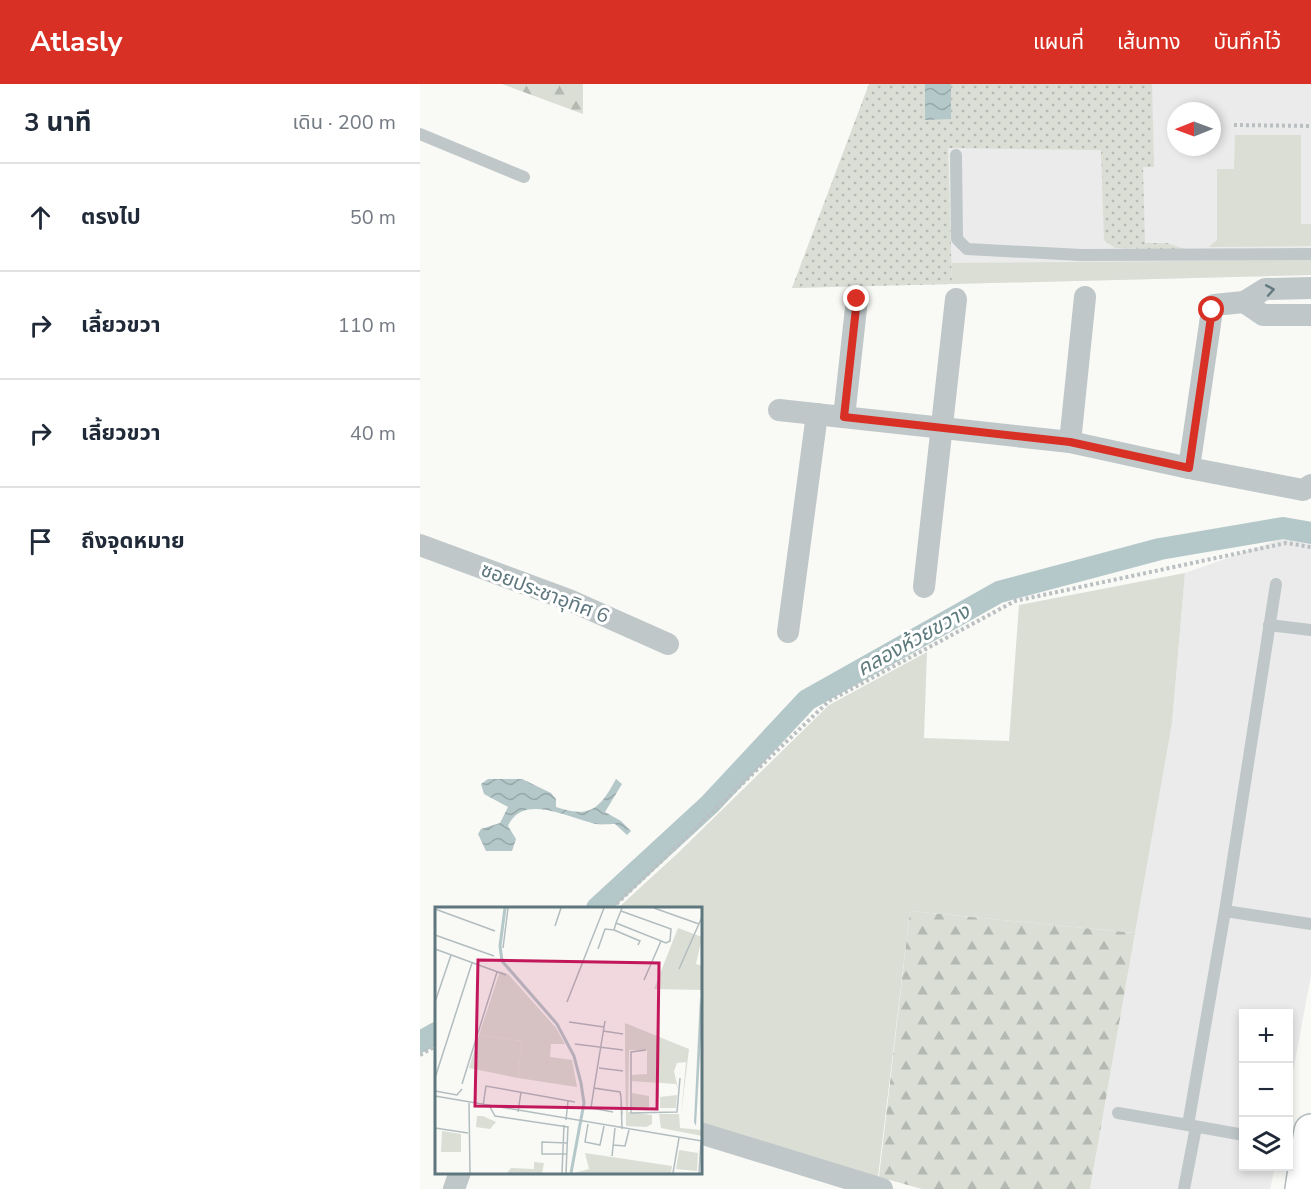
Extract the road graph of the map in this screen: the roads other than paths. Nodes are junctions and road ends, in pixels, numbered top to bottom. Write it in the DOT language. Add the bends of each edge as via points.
graph roads {
  1 [pos="420,134"];
  2 [pos="956,155"];
  3 [pos="524,177"];
  4 [pos="1311,254"];
  5 [pos="1311,288"];
  6 [pos="1086,297"];
  7 [pos="857,299"];
  8 [pos="956,299"];
  9 [pos="1244,302"];
  10 [pos="1311,315"];
  11 [pos="779,410"];
  12 [pos="817,414"];
  13 [pos="844,417"];
  14 [pos="942,428"];
  15 [pos="1070,442"];
  16 [pos="1189,468"];
  17 [pos="1311,485"];
  18 [pos="420,545"];
  19 [pos="1276,584"];
  20 [pos="924,587"];
  21 [pos="1269,625"];
  22 [pos="1311,630"];
  23 [pos="788,632"];
  24 [pos="668,644"];
  25 [pos="1225,911"];
  26 [pos="1311,924"];
  27 [pos="1118,1113"];
  28 [pos="1192,1126"];
  29 [pos="702,1134"];
  30 [pos="1239,1134"];
  31 [pos="1306,1138"];
  32 [pos="460,1174"];
  33 [pos="454,1189"];
  34 [pos="882,1189"];
  35 [pos="1184,1189"];
  36 [pos="1302,1189"];
  1 -- 3 [label="lane"];
  2 -- 4 [label="lane" via="957,239 967,249 1081,255"];
  9 -- 5 [label="street, one-way" via="1265,289"];
  6 -- 15 [label="street"];
  7 -- 13 [label="street"];
  8 -- 14 [label="street"];
  9 -- 10 [label="street" via="1263,315"];
  9 -- 16 [label="street" via="1214,305 1212,310"];
  11 -- 12 [label="street"];
  12 -- 13 [label="street"];
  12 -- 23 [label="street"];
  13 -- 14 [label="street"];
  14 -- 15 [label="street"];
  14 -- 20 [label="street"];
  15 -- 16 [label="street"];
  16 -- 17 [label="street" via="1303,490"];
  18 -- 24 [label="street, ซอยประชาอุทิศ 6" via="569,600"];
  19 -- 21 [label="lane"];
  21 -- 22 [label="lane"];
  21 -- 25 [label="lane"];
  25 -- 26 [label="lane"];
  25 -- 28 [label="lane"];
  27 -- 28 [label="lane"];
  28 -- 30 [label="lane"];
  28 -- 35 [label="lane"];
  29 -- 34 [label="street"];
  31 -- 36 [label="street"];
  32 -- 33 [label="street"];
}
